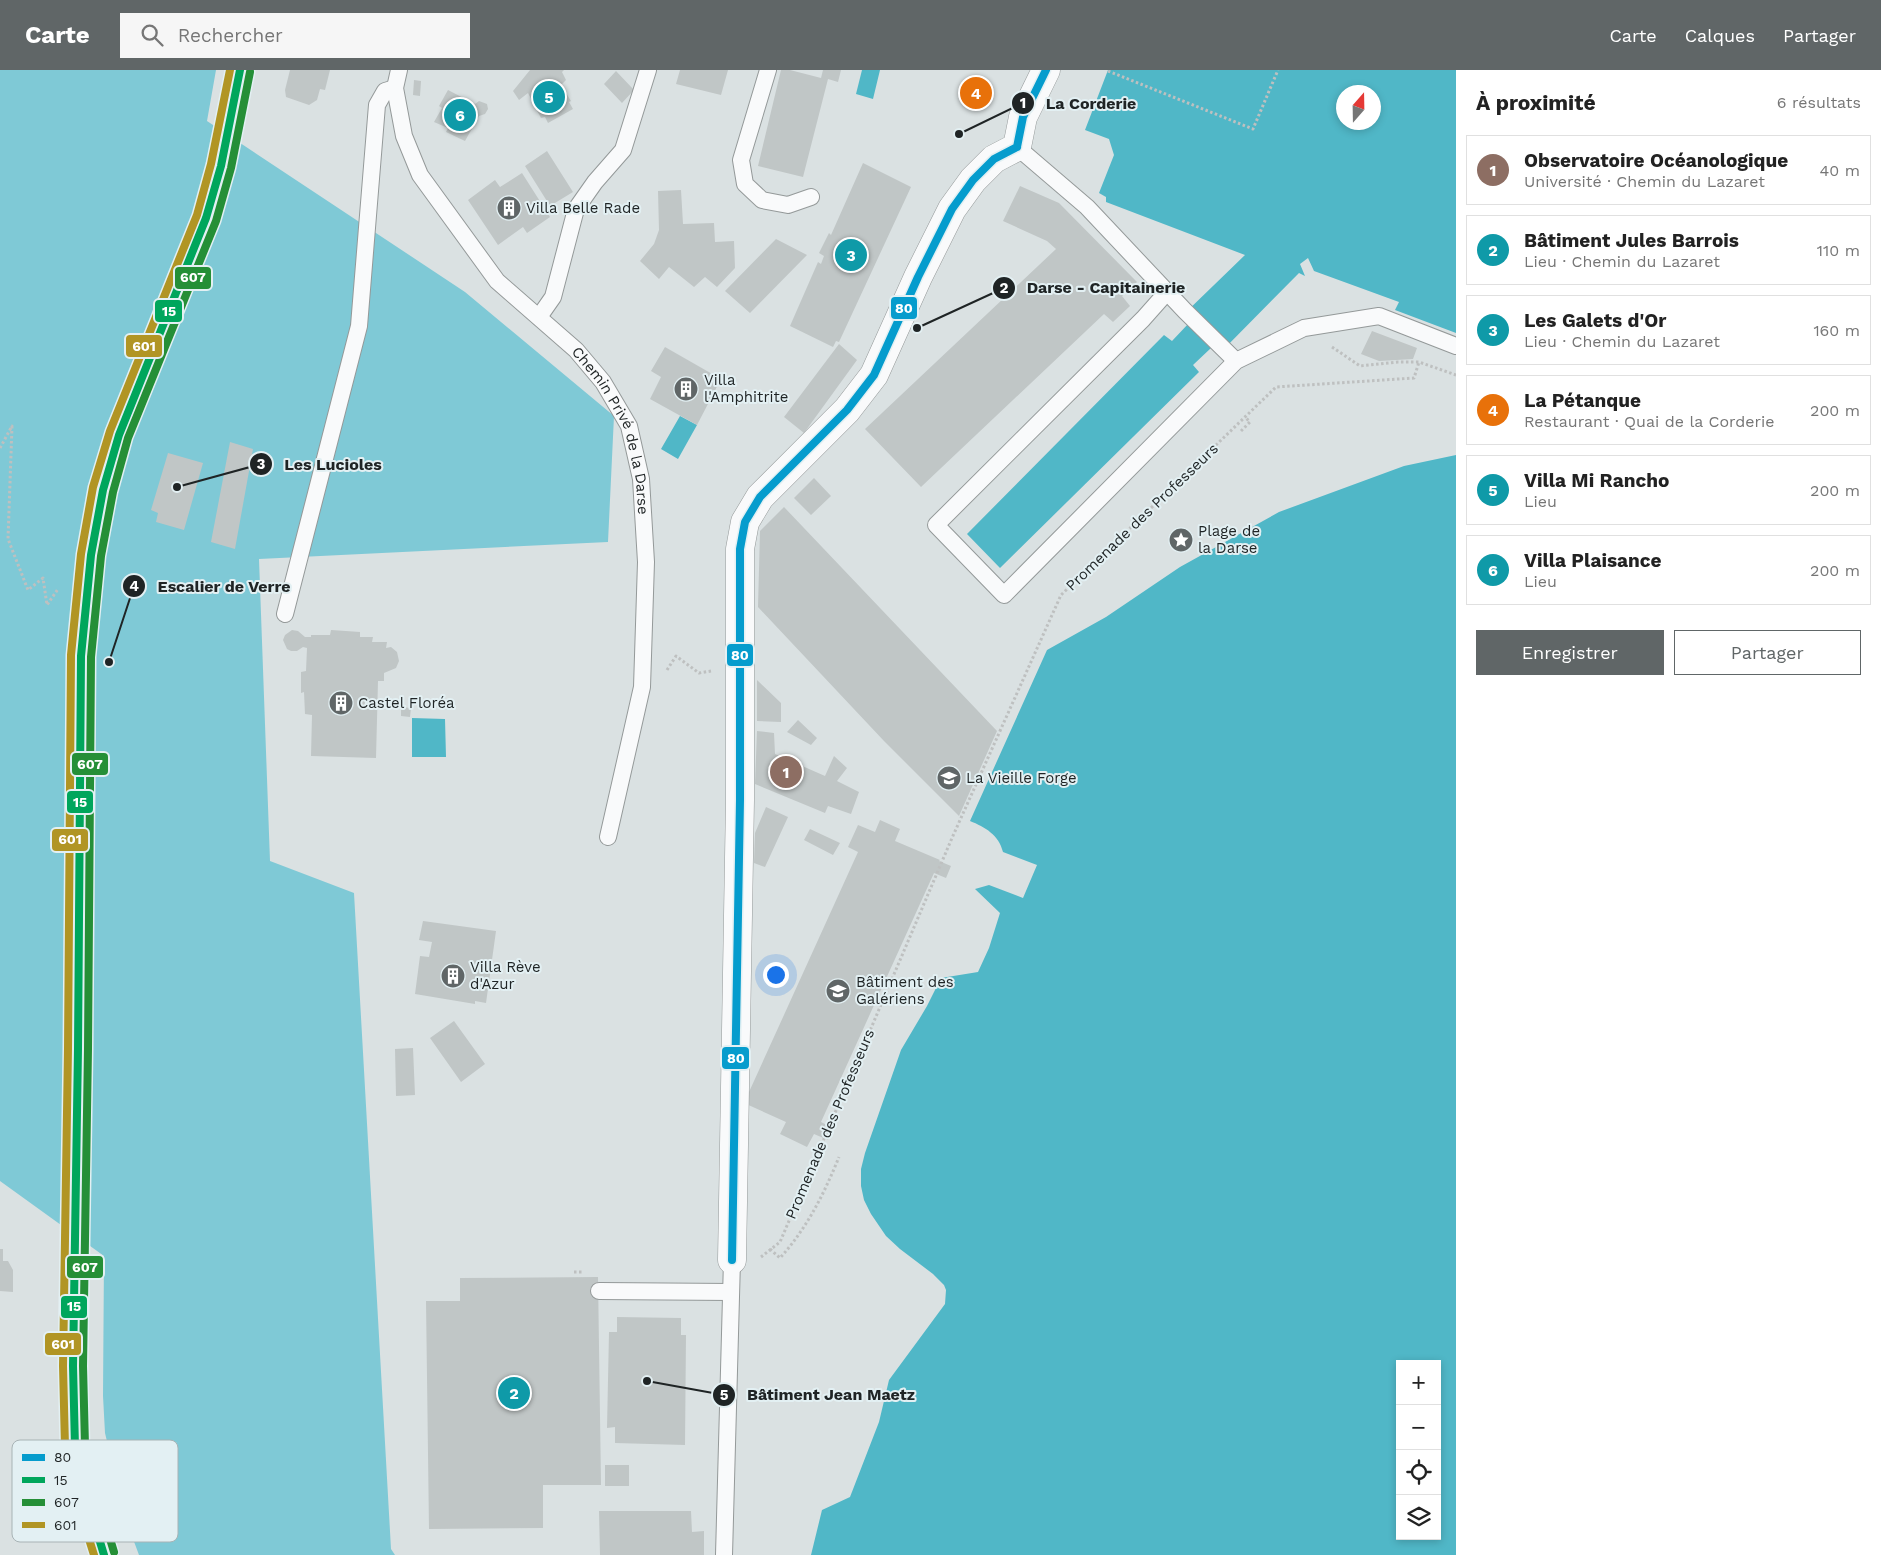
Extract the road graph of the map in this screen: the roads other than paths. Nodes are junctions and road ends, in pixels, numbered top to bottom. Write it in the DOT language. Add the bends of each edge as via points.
graph roads {
  1 [pos="240,70"];
  2 [pos="398,70"];
  3 [pos="648,70"];
  4 [pos="768,70"];
  5 [pos="1046,70"];
  6 [pos="395,88"];
  7 [pos="1017,147"];
  8 [pos="811,197"];
  9 [pos="1167,292"];
  10 [pos="539,317"];
  11 [pos="1456,346"];
  12 [pos="1231,356"];
  13 [pos="285,614"];
  14 [pos="608,837"];
  15 [pos="732,1260"];
  16 [pos="599,1291"];
  17 [pos="731,1292"];
  18 [pos="75,1440"];
  19 [pos="100,1542"];
  20 [pos="104,1555"];
  21 [pos="724,1555"];
  1 -- 18 [label="main road" via="221,166 206,218 119,435 103,490 91,554 82,656 73,1366"];
  2 -- 6 [label="lane, Chemin Privé de la Darse"];
  3 -- 10 [label="lane" via="623,150 576,209 553,297"];
  4 -- 8 [label="lane" via="741,160 745,184 762,200 788,205"];
  5 -- 7 [label="main road" via="1023,117"];
  6 -- 10 [label="lane, Chemin Privé de la Darse" via="404,136 420,175 498,281"];
  6 -- 13 [label="lane" via="385,91 377,105 359,326"];
  7 -- 9 [label="lane" via="1087,207"];
  7 -- 15 [label="main road" via="994,159 973,180 952,209 874,374 847,410 760,497 745,522 740,549 740,791"];
  9 -- 12 [label="lane"];
  9 -- 12 [label="lane" via="936,525 1004,595"];
  10 -- 14 [label="lane, Chemin Privé de la Darse" via="576,350 603,382 629,426 641,479 646,562 642,687"];
  11 -- 12 [label="lane" via="1380,316 1304,328"];
  15 -- 17 [label="lane"];
  16 -- 17 [label="lane"];
  17 -- 21 [label="lane"];
  19 -- 20 [label="main road"];
}
